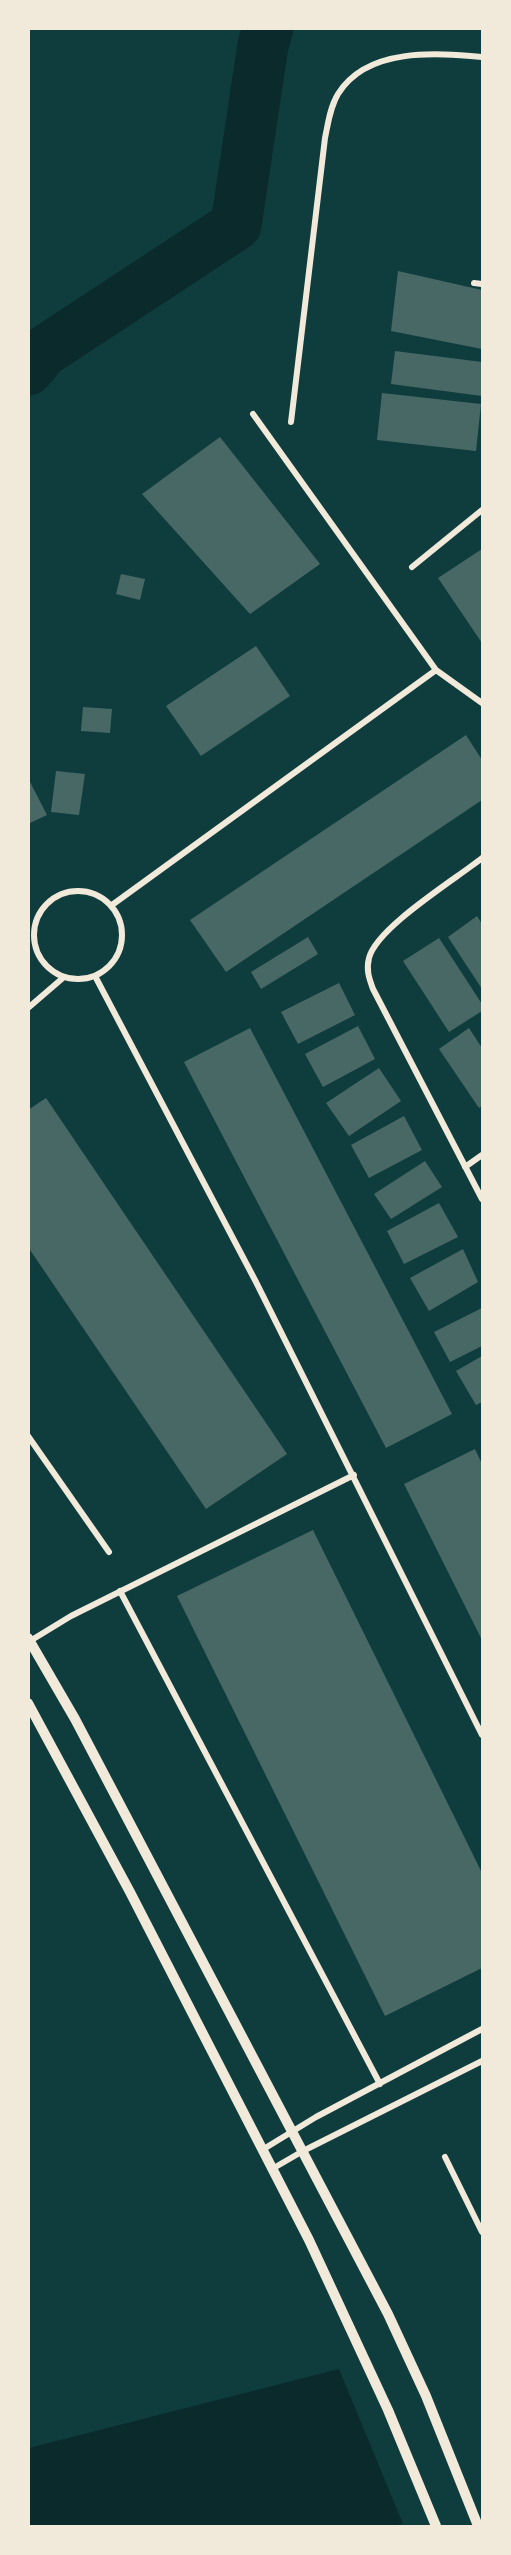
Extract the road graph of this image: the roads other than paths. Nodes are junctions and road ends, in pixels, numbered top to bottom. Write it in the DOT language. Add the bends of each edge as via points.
graph roads {
  1 [pos="483,57"];
  2 [pos="474,283"];
  3 [pos="483,284"];
  4 [pos="254,414"];
  5 [pos="291,422"];
  6 [pos="483,510"];
  7 [pos="412,567"];
  8 [pos="436,670"];
  9 [pos="483,703"];
  10 [pos="483,858"];
  11 [pos="112,905"];
  12 [pos="64,976"];
  13 [pos="95,976"];
  14 [pos="28,1008"];
  15 [pos="483,1155"];
  16 [pos="465,1167"];
  17 [pos="483,1199"];
  18 [pos="28,1436"];
  19 [pos="354,1475"];
  20 [pos="109,1552"];
  21 [pos="120,1591"];
  22 [pos="29,1639"];
  23 [pos="28,1703"];
  24 [pos="483,1735"];
  25 [pos="483,2030"];
  26 [pos="483,2061"];
  27 [pos="380,2084"];
  28 [pos="294,2132"];
  29 [pos="261,2151"];
  30 [pos="303,2151"];
  31 [pos="445,2157"];
  32 [pos="272,2169"];
  33 [pos="483,2232"];
  34 [pos="436,2526"];
  35 [pos="478,2526"];
  1 -- 5 [label="street" via="435,53 399,57 372,66 350,80 338,94 325,138"];
  2 -- 3 [label="street"];
  4 -- 8 [label="street"];
  6 -- 7 [label="street"];
  8 -- 9 [label="street"];
  8 -- 11 [label="street"];
  10 -- 16 [label="street" via="378,941 367,970 373,989"];
  11 -- 12 [label="street" via="89,892 75,891 56,897 41,910 34,936 36,949 52,970"];
  11 -- 13 [label="street" via="121,920 119,953 109,967"];
  12 -- 13 [label="street"];
  12 -- 14 [label="street"];
  13 -- 19 [label="street"];
  15 -- 16 [label="street"];
  16 -- 17 [label="street"];
  18 -- 20 [label="street"];
  19 -- 21 [label="street"];
  19 -- 24 [label="street"];
  21 -- 22 [label="street"];
  21 -- 27 [label="street"];
  22 -- 28 [label="street"];
  23 -- 29 [label="street" via="130,1892"];
  25 -- 27 [label="street"];
  26 -- 30 [label="street"];
  27 -- 28 [label="street"];
  28 -- 29 [label="street"];
  28 -- 30 [label="street"];
  29 -- 32 [label="street"];
  30 -- 32 [label="street"];
  30 -- 35 [label="street" via="388,2314"];
  31 -- 33 [label="street"];
  32 -- 34 [label="street" via="388,2410"];
}
